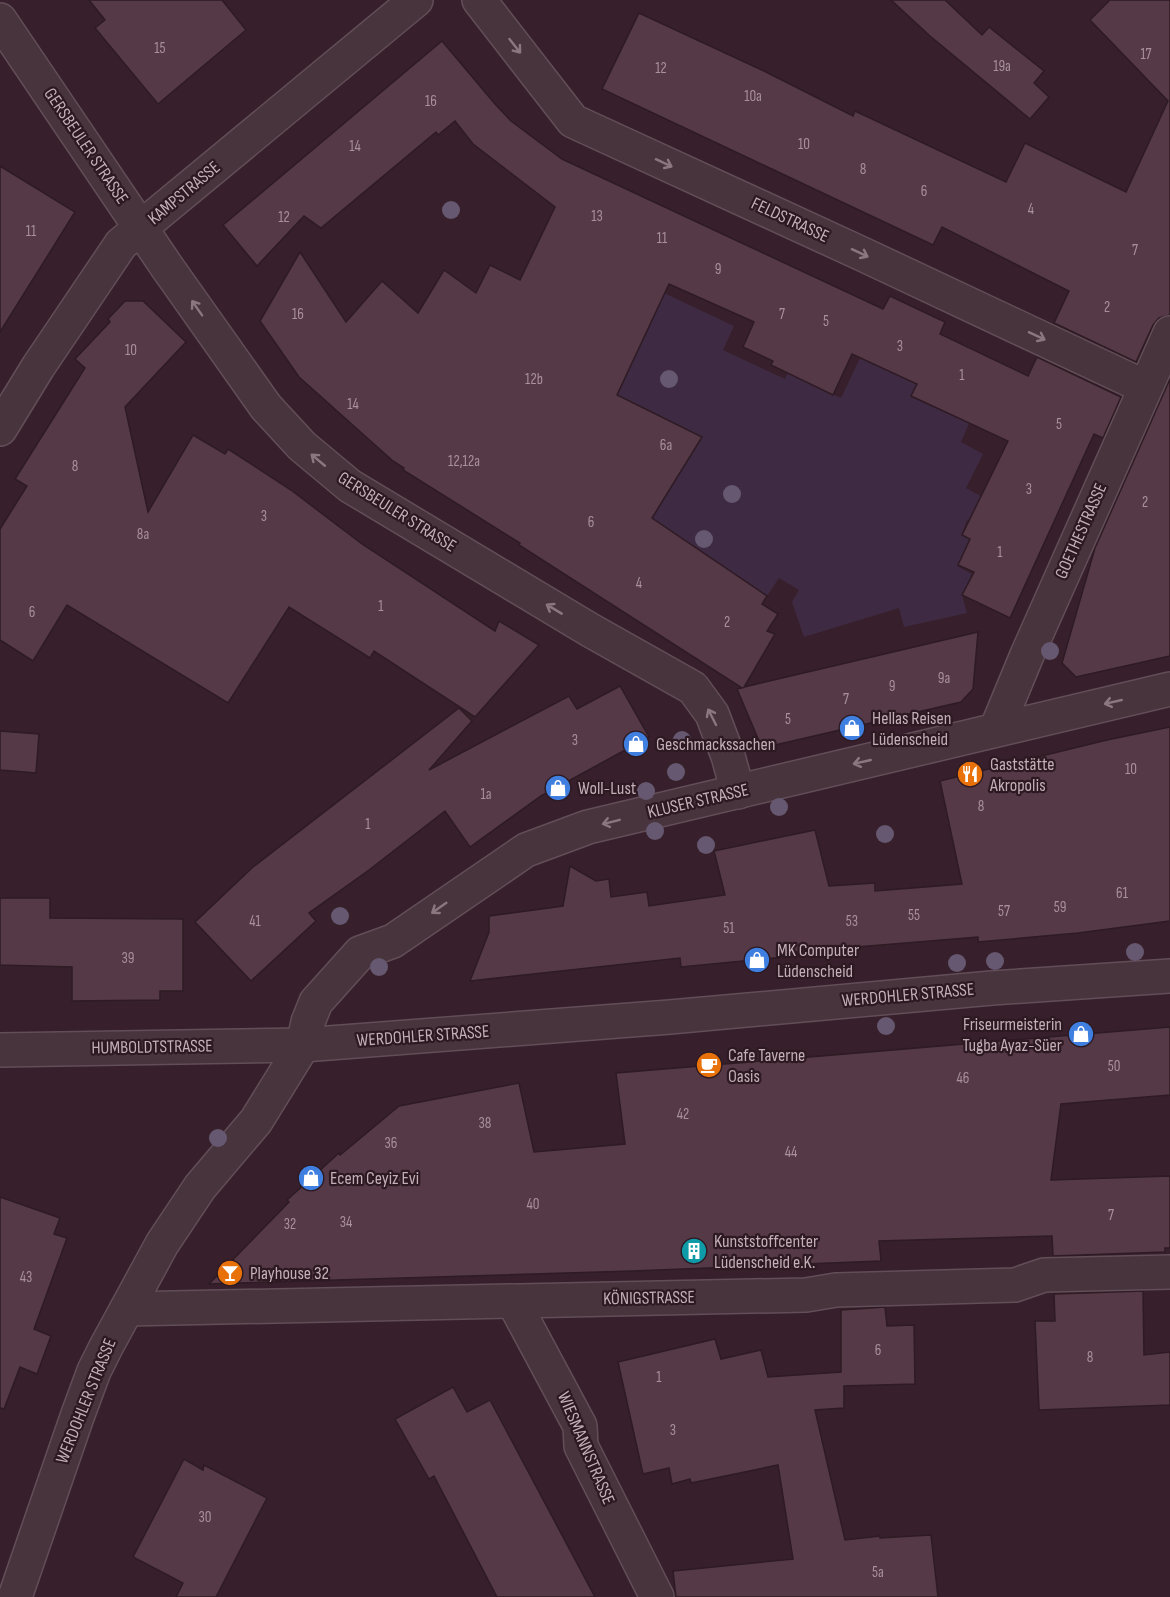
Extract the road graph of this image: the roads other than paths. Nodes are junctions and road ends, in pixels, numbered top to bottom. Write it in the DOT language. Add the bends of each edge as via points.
graph roads {
  1 [pos="416,0"];
  2 [pos="479,0"];
  3 [pos="0,20"];
  4 [pos="142,228"];
  5 [pos="1170,333"];
  6 [pos="1145,387"];
  7 [pos="0,429"];
  8 [pos="1170,689"];
  9 [pos="996,730"];
  10 [pos="738,792"];
  11 [pos="1170,976"];
  12 [pos="303,1045"];
  13 [pos="0,1050"];
  14 [pos="1170,1272"];
  15 [pos="513,1301"];
  16 [pos="127,1309"];
  17 [pos="15,1597"];
  18 [pos="657,1597"];
  1 -- 4 [label="street, KAMPSTRASSE"];
  2 -- 6 [label="street, FELDSTRASSE, one-way" via="573,121"];
  3 -- 4 [label="street, GERSBEULER STRASSE"];
  4 -- 7 [label="street, KAMPSTRASSE" via="121,244"];
  10 -- 4 [label="street, GERSBEULER STRASSE, one-way" via="712,714 693,688 350,486 302,446 266,407"];
  5 -- 6 [label="street, GOETHESTRASSE"];
  6 -- 9 [label="street, GOETHESTRASSE"];
  8 -- 9 [label="street, KLUSER STRASSE, one-way"];
  9 -- 10 [label="street, KLUSER STRASSE, one-way"];
  10 -- 12 [label="street, KLUSER STRASSE, one-way" via="588,828 526,850 393,941 360,953 316,1002"];
  11 -- 12 [label="street, WERDOHLER STRASSE"];
  12 -- 13 [label="street, HUMBOLDTSTRASSE"];
  12 -- 16 [label="street, WERDOHLER STRASSE" via="256,1121 200,1187 162,1244"];
  14 -- 15 [label="street, KÖNIGSTRASSE" via="1044,1275 1015,1284 836,1290 806,1295"];
  15 -- 16 [label="street, KÖNIGSTRASSE"];
  15 -- 18 [label="street, WIESMANNSTRASSE" via="580,1425 581,1446"];
  16 -- 17 [label="street, WERDOHLER STRASSE" via="94,1371"];
}
